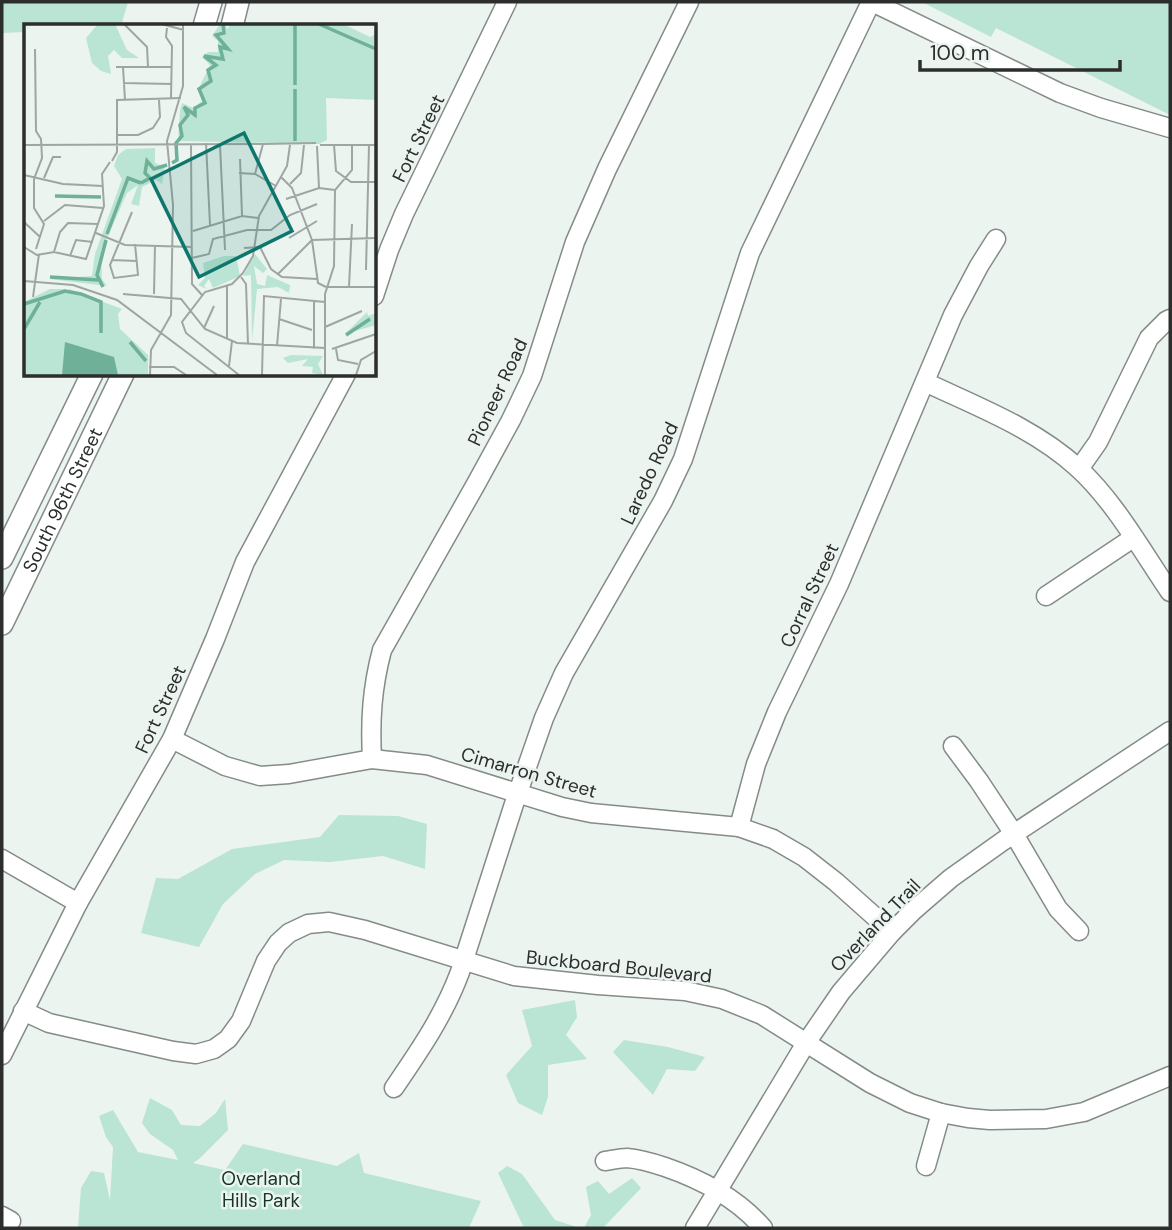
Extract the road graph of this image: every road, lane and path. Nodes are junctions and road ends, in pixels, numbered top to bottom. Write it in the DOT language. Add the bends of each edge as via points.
graph roads {
  1 [pos="211,2"];
  2 [pos="238,2"];
  3 [pos="507,2"];
  4 [pos="689,2"];
  5 [pos="871,2"];
  6 [pos="205,24"];
  7 [pos="232,24"];
  8 [pos="1170,128"];
  9 [pos="996,239"];
  10 [pos="376,290"];
  11 [pos="1170,319"];
  12 [pos="91,376"];
  13 [pos="122,376"];
  14 [pos="345,376"];
  15 [pos="925,382"];
  16 [pos="1079,469"];
  17 [pos="1133,538"];
  18 [pos="2,558"];
  19 [pos="1170,592"];
  20 [pos="1046,596"];
  21 [pos="2,624"];
  22 [pos="1170,731"];
  23 [pos="173,739"];
  24 [pos="953,746"];
  25 [pos="372,759"];
  26 [pos="517,793"];
  27 [pos="739,827"];
  28 [pos="1014,834"];
  29 [pos="2,859"];
  30 [pos="78,903"];
  31 [pos="1079,931"];
  32 [pos="892,932"];
  33 [pos="464,961"];
  34 [pos="23,1012"];
  35 [pos="806,1043"];
  36 [pos="2,1055"];
  37 [pos="1170,1076"];
  38 [pos="394,1088"];
  39 [pos="941,1113"];
  40 [pos="605,1161"];
  41 [pos="926,1166"];
  42 [pos="719,1191"];
  43 [pos="695,1228"];
  44 [pos="763,1228"];
  1 -- 6 [label="main road"];
  2 -- 7 [label="main road"];
  3 -- 10 [label="street, Fort Street" via="404,214"];
  4 -- 25 [label="street, Pioneer Road" via="575,242 532,376 383,650 371,711"];
  5 -- 8 [label="street" via="1060,93"];
  5 -- 26 [label="street, Laredo Road" via="750,253 683,458 564,673"];
  9 -- 15 [label="street, Corral Street" via="953,315"];
  11 -- 16 [label="street" via="1149,338 1098,442"];
  12 -- 18 [label="main road, South 96th Street"];
  13 -- 21 [label="main road, South 96th Street"];
  14 -- 23 [label="street, Fort Street" via="245,562"];
  15 -- 16 [label="street" via="1016,424"];
  15 -- 27 [label="street, Corral Street" via="839,584 777,712 756,764"];
  16 -- 17 [label="street" via="1110,502"];
  17 -- 19 [label="street"];
  17 -- 20 [label="street"];
  22 -- 28 [label="street, Overland Trail"];
  23 -- 25 [label="street, Cimarron Street" via="225,766 260,776"];
  23 -- 30 [label="street, Fort Street"];
  24 -- 28 [label="street"];
  25 -- 26 [label="street, Cimarron Street" via="426,765"];
  26 -- 27 [label="street, Cimarron Street" via="591,813"];
  26 -- 33 [label="street, Laredo Road"];
  27 -- 32 [label="street, Cimarron Street" via="804,857"];
  28 -- 31 [label="street" via="1058,909"];
  28 -- 32 [label="street, Overland Trail" via="951,878"];
  29 -- 30 [label="street"];
  30 -- 34 [label="street, Fort Street"];
  32 -- 35 [label="street, Overland Trail" via="841,992"];
  33 -- 34 [label="street, Buckboard Boulevard" via="365,930 328,922 308,925 278,943 228,1039 196,1054 49,1023"];
  33 -- 35 [label="street, Buckboard Boulevard" via="514,976 685,991 722,999 762,1015"];
  33 -- 38 [label="street, Laredo Road" via="450,1000"];
  34 -- 36 [label="street, Fort Street"];
  35 -- 39 [label="street, Buckboard Boulevard" via="870,1083"];
  35 -- 42 [label="street, Overland Trail"];
  37 -- 39 [label="street, Buckboard Boulevard" via="1084,1112 1046,1119 990,1120"];
  39 -- 41 [label="street"];
  40 -- 42 [label="street" via="647,1161"];
  42 -- 43 [label="street, Overland Trail"];
  42 -- 44 [label="street"];
}
